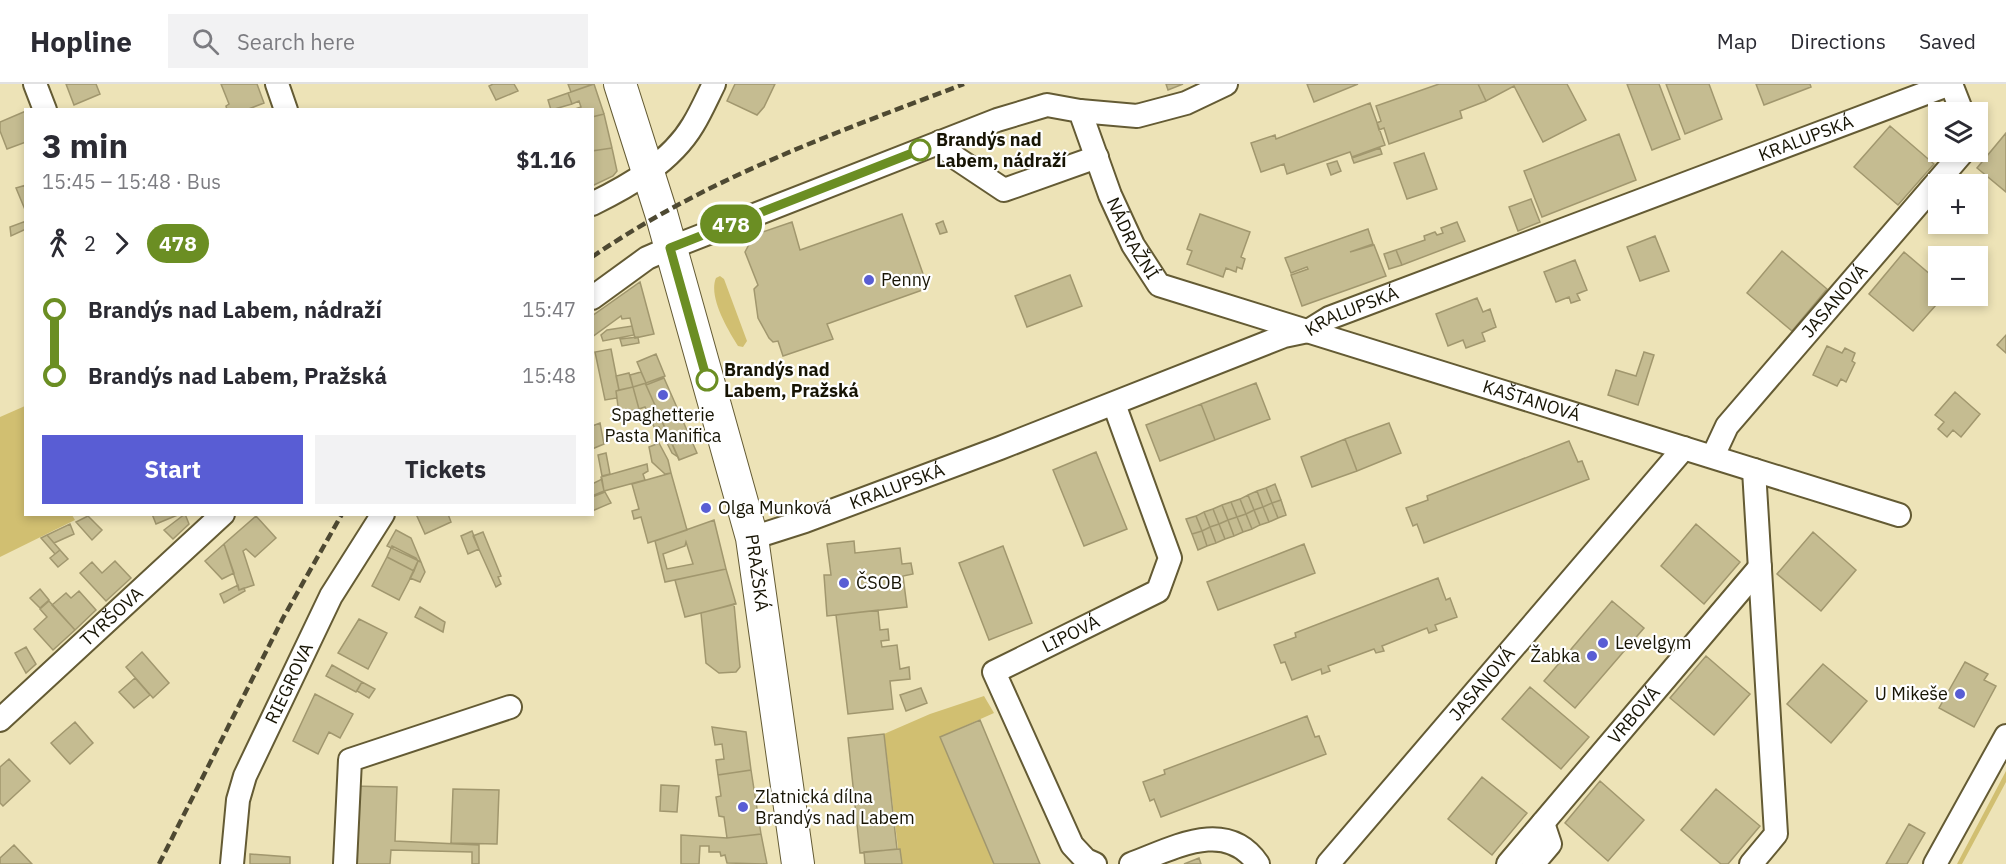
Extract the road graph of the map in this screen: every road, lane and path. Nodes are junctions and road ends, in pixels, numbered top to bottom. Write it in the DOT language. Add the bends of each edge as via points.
graph roads {
  1 [pos="35,84"];
  2 [pos="278,84"];
  3 [pos="620,84"];
  4 [pos="714,84"];
  5 [pos="1227,84"];
  6 [pos="1950,84"];
  7 [pos="1958,102"];
  8 [pos="44,108"];
  9 [pos="285,108"];
  10 [pos="1080,111"];
  11 [pos="940,142"];
  12 [pos="1097,157"];
  13 [pos="1954,162"];
  14 [pos="649,171"];
  15 [pos="594,203"];
  16 [pos="670,248"];
  17 [pos="594,297"];
  18 [pos="1308,330"];
  19 [pos="1114,404"];
  20 [pos="1684,448"];
  21 [pos="1713,456"];
  22 [pos="1754,470"];
  23 [pos="1899,515"];
  24 [pos="382,516"];
  25 [pos="214,517"];
  26 [pos="752,538"];
  27 [pos="1760,567"];
  28 [pos="510,707"];
  29 [pos="0,720"];
  30 [pos="2006,736"];
  31 [pos="1543,823"];
  32 [pos="1091,862"];
  33 [pos="232,864"];
  34 [pos="345,864"];
  35 [pos="798,864"];
  36 [pos="1131,864"];
  37 [pos="1258,864"];
  38 [pos="1328,864"];
  39 [pos="1508,864"];
  40 [pos="1533,864"];
  41 [pos="1751,864"];
  42 [pos="1935,864"];
  1 -- 8 [label="street"];
  2 -- 9 [label="street"];
  3 -- 14 [label="main road, PRAŽSKÁ"];
  4 -- 14 [label="street" via="692,127"];
  5 -- 10 [label="street" via="1186,103 1137,116"];
  6 -- 7 [label="street"];
  6 -- 18 [label="street, KRALUPSKÁ" via="1329,318"];
  10 -- 11 [label="street" via="1047,105"];
  10 -- 12 [label="street, NÁDRAŽNÍ"];
  11 -- 12 [label="street" via="956,158 1004,190"];
  11 -- 16 [label="street"];
  12 -- 18 [label="street, NÁDRAŽNÍ" via="1133,244 1159,285"];
  13 -- 21 [label="street, JASANOVÁ" via="1727,426"];
  14 -- 15 [label="street"];
  14 -- 16 [label="main road, PRAŽSKÁ"];
  16 -- 17 [label="street" via="647,258"];
  16 -- 26 [label="main road, PRAŽSKÁ"];
  18 -- 19 [label="street, KRALUPSKÁ"];
  18 -- 20 [label="street, KAŠTANOVÁ"];
  19 -- 26 [label="street, KRALUPSKÁ"];
  19 -- 32 [label="street, LIPOVÁ" via="1170,558 1158,591 994,672 1072,845"];
  20 -- 21 [label="street, KAŠTANOVÁ"];
  20 -- 38 [label="street, JASANOVÁ"];
  21 -- 22 [label="street, KAŠTANOVÁ"];
  22 -- 23 [label="street, KAŠTANOVÁ"];
  22 -- 27 [label="street"];
  24 -- 33 [label="street, RIEGROVA" via="331,596 244,776"];
  25 -- 29 [label="street, TYRŠOVA"];
  26 -- 35 [label="main road, PRAŽSKÁ"];
  27 -- 31 [label="street, VRBOVÁ"];
  27 -- 41 [label="street" via="1776,834"];
  28 -- 34 [label="street" via="350,760"];
  30 -- 42 [label="street"];
  31 -- 39 [label="street, VRBOVÁ"];
  31 -- 40 [label="street" via="1550,844"];
  36 -- 37 [label="street" via="1203,838 1225,840 1251,854"];
}
